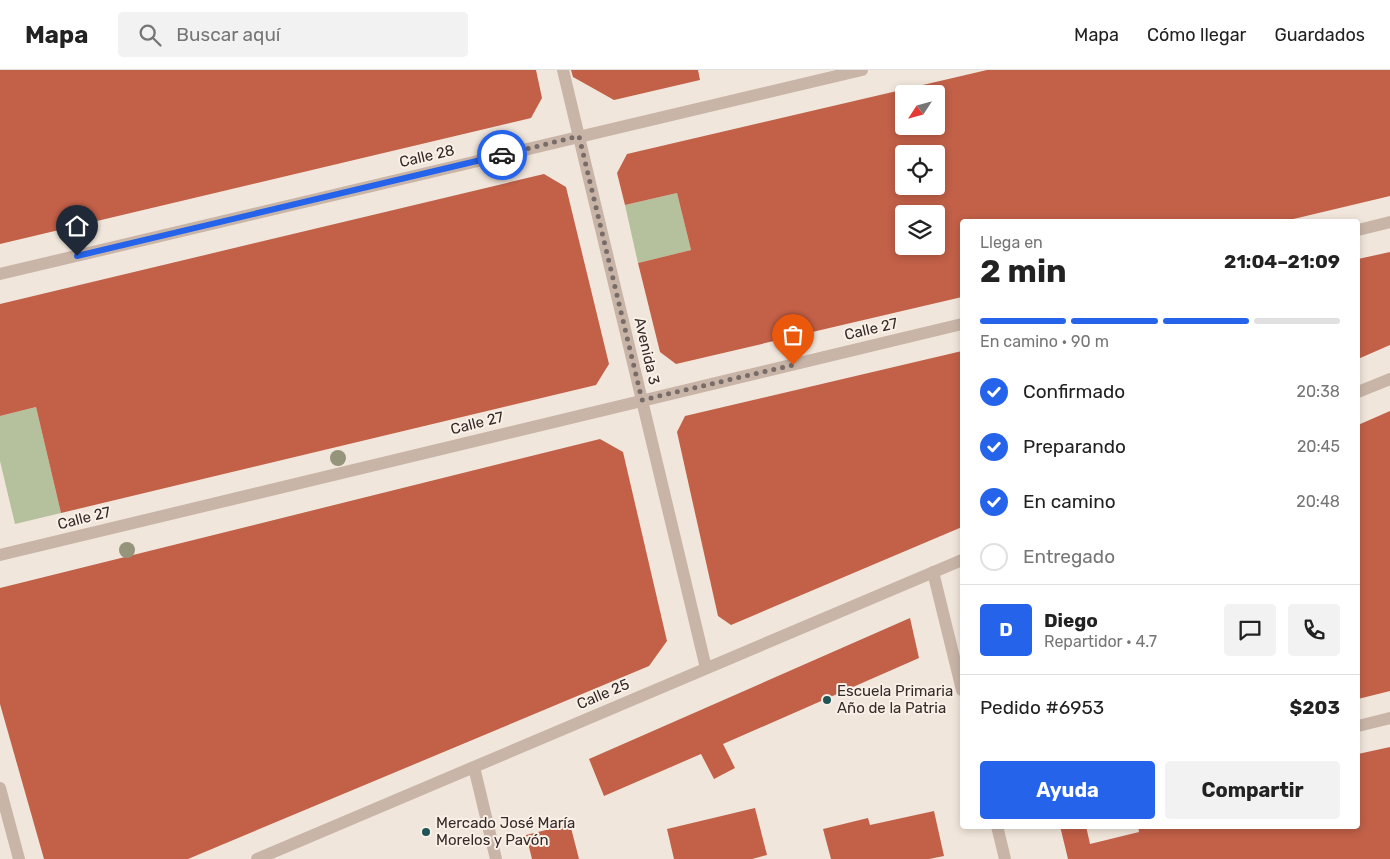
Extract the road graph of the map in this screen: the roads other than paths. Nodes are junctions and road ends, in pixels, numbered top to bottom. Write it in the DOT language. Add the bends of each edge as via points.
graph roads {
  1 [pos="563,70"];
  2 [pos="862,70"];
  3 [pos="579,136"];
  4 [pos="1390,222"];
  5 [pos="1360,230"];
  6 [pos="0,274"];
  7 [pos="960,324"];
  8 [pos="1390,378"];
  9 [pos="1360,391"];
  10 [pos="642,400"];
  11 [pos="0,555"];
  12 [pos="960,561"];
  13 [pos="933,572"];
  14 [pos="706,668"];
  15 [pos="960,682"];
  16 [pos="1390,718"];
  17 [pos="1360,726"];
  18 [pos="474,767"];
  19 [pos="0,788"];
  20 [pos="998,829"];
  21 [pos="19,859"];
  22 [pos="257,859"];
  23 [pos="496,859"];
  24 [pos="1005,859"];
  1 -- 3 [label="street, Avenida 3"];
  2 -- 3 [label="street, Calle 28"];
  3 -- 6 [label="street, Calle 28"];
  3 -- 10 [label="street, Avenida 3"];
  4 -- 5 [label="street"];
  7 -- 10 [label="street, Calle 27"];
  8 -- 9 [label="street"];
  10 -- 11 [label="street, Calle 27"];
  10 -- 14 [label="street, Avenida 3"];
  12 -- 13 [label="street, Calle 25"];
  13 -- 14 [label="street, Calle 25"];
  13 -- 15 [label="street"];
  14 -- 18 [label="street, Calle 25"];
  16 -- 17 [label="street"];
  18 -- 22 [label="street, Calle 25"];
  18 -- 23 [label="street"];
  19 -- 21 [label="street"];
  20 -- 24 [label="street"];
}
